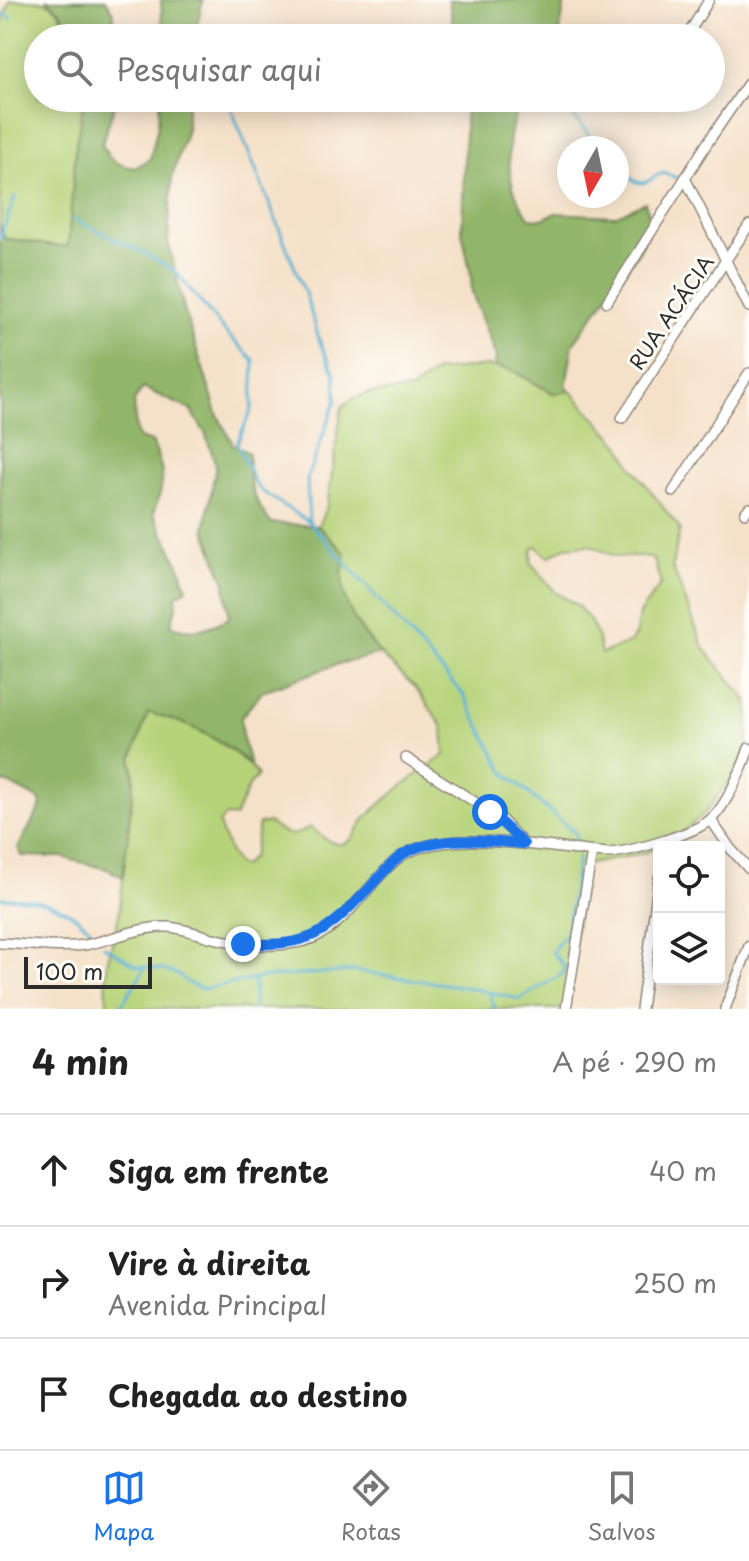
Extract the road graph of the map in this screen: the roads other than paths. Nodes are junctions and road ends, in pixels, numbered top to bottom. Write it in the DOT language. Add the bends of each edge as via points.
graph roads {
  1 [pos="709,0"];
  2 [pos="694,24"];
  3 [pos="749,82"];
  4 [pos="685,178"];
  5 [pos="749,225"];
  6 [pos="727,260"];
  7 [pos="607,302"];
  8 [pos="749,307"];
  9 [pos="749,373"];
  10 [pos="622,418"];
  11 [pos="673,492"];
  12 [pos="749,748"];
  13 [pos="406,758"];
  14 [pos="711,820"];
  15 [pos="670,841"];
  16 [pos="524,844"];
  17 [pos="653,846"];
  18 [pos="592,852"];
  19 [pos="749,869"];
  20 [pos="654,913"];
  21 [pos="0,943"];
  22 [pos="749,946"];
  23 [pos="566,1009"];
  24 [pos="641,1009"];
  25 [pos="725,1009"];
  1 -- 2 [label="street"];
  3 -- 4 [label="street"];
  4 -- 6 [label="street"];
  4 -- 7 [label="street"];
  5 -- 6 [label="street, RUA ACÁCIA"];
  6 -- 8 [label="street"];
  6 -- 10 [label="street, RUA ACÁCIA"];
  9 -- 11 [label="street"];
  12 -- 14 [label="street"];
  13 -- 16 [label="street" via="500,818"];
  14 -- 15 [label="street"];
  14 -- 19 [label="street"];
  16 -- 18 [label="street"];
  16 -- 21 [label="street" via="451,842 412,850 394,861 329,928 303,941 243,944 163,927 82,946"];
  17 -- 18 [label="street"];
  18 -- 23 [label="street"];
  20 -- 24 [label="street"];
  22 -- 25 [label="street"];
}
